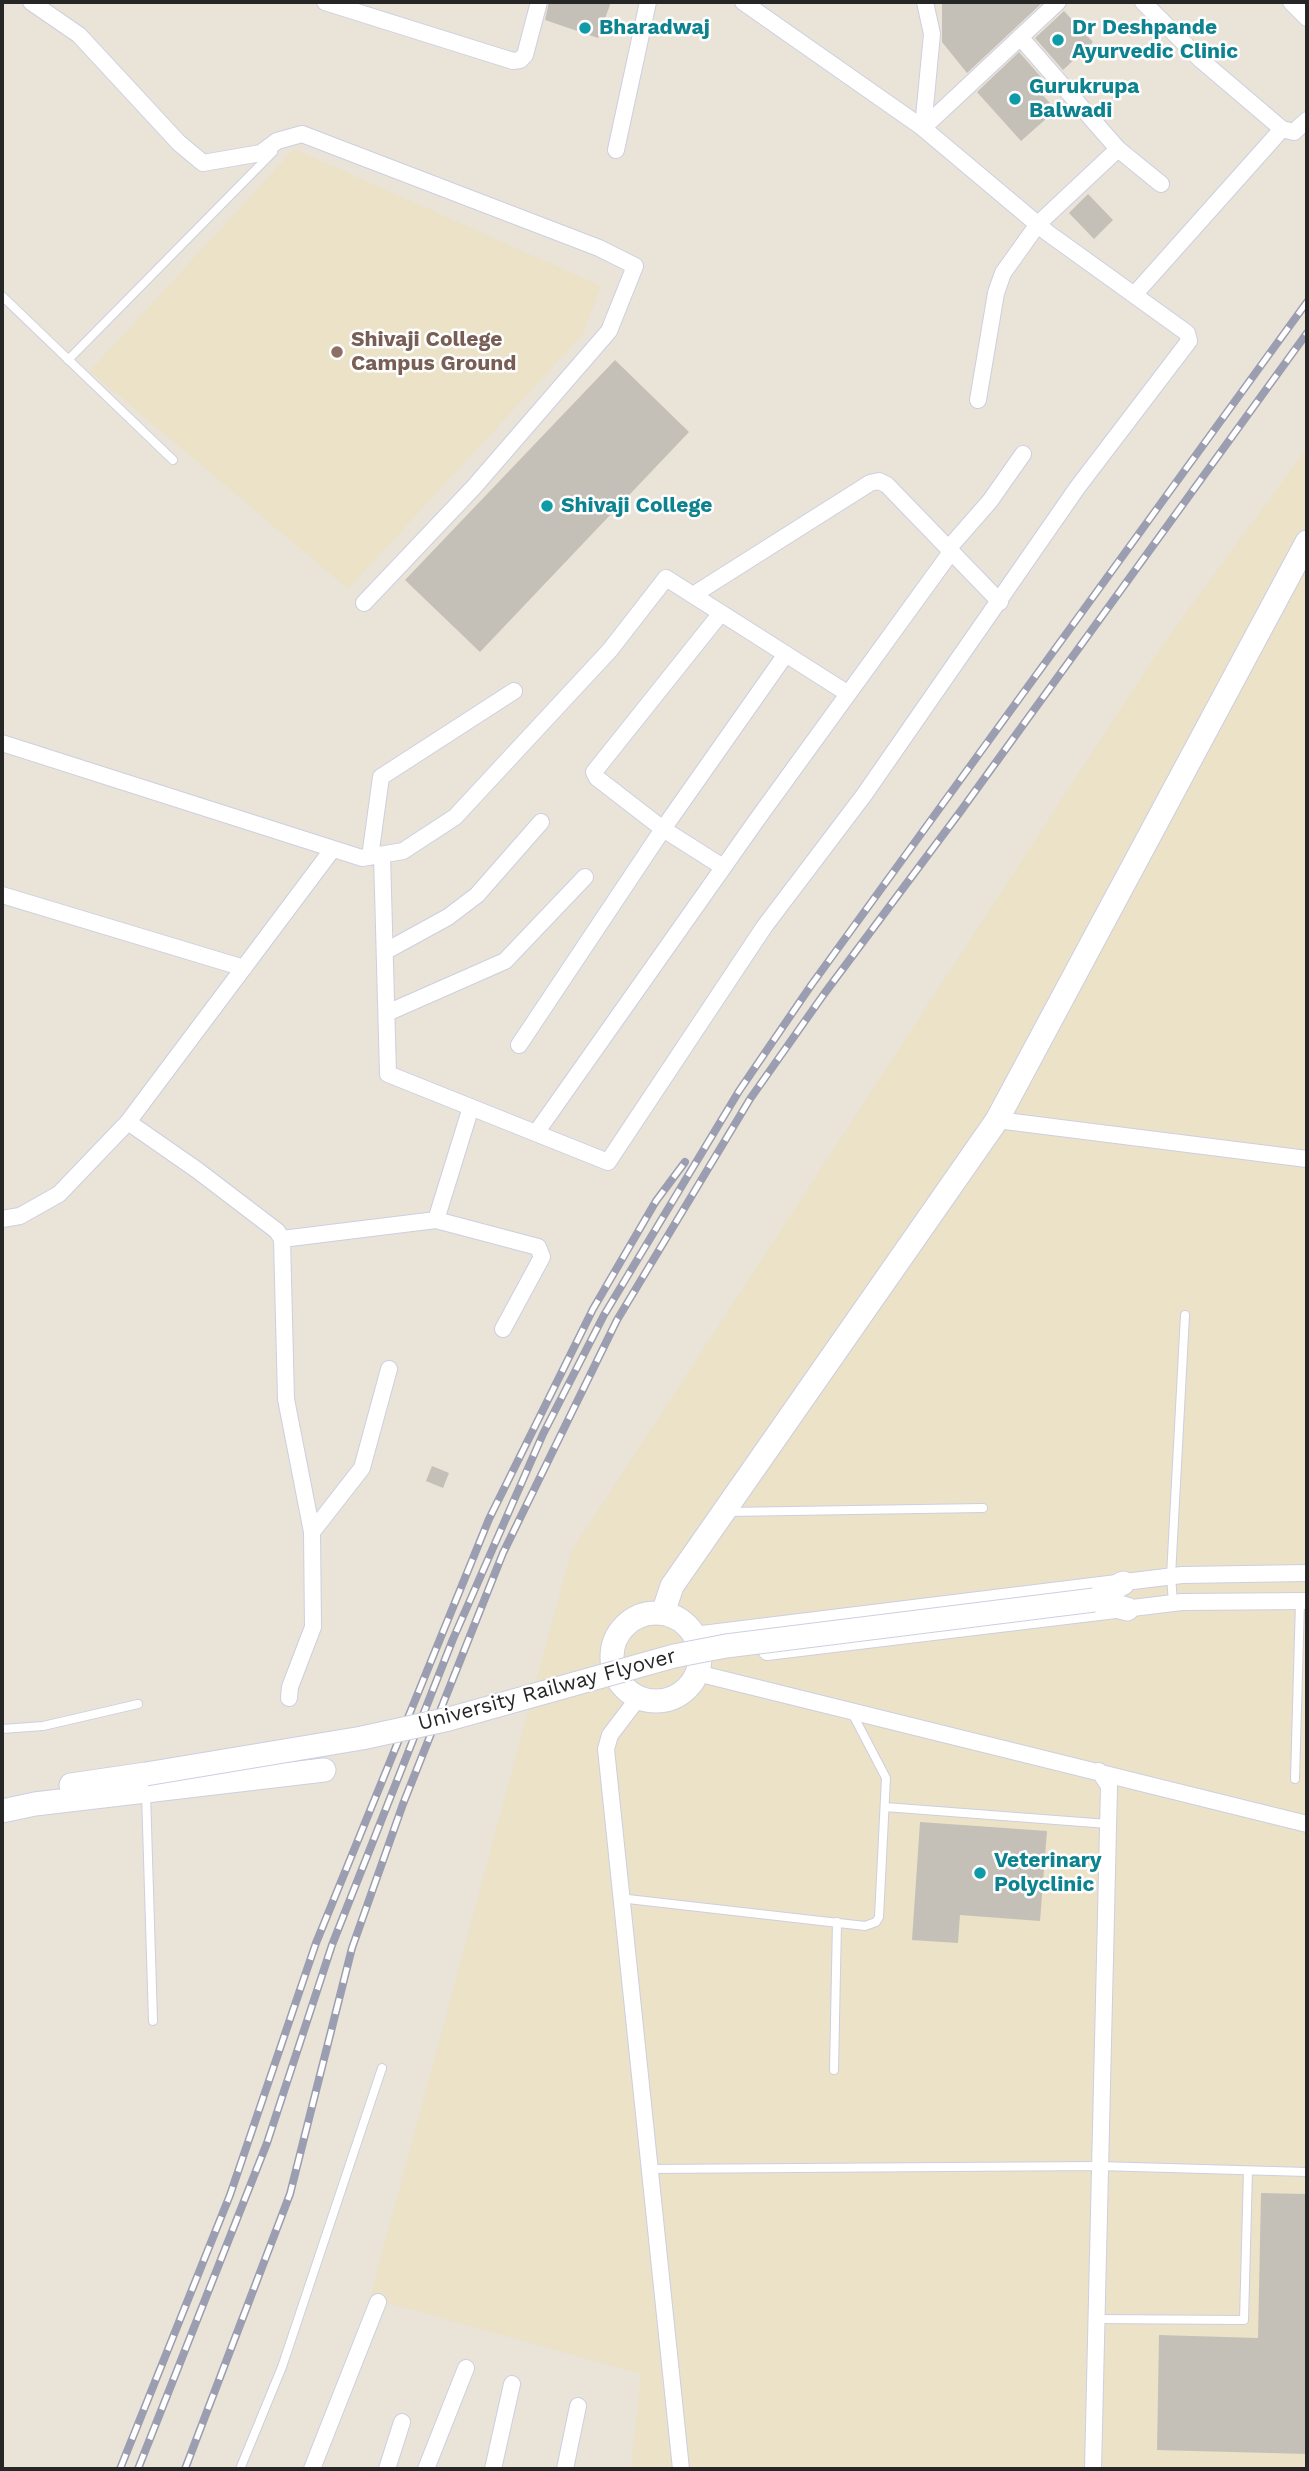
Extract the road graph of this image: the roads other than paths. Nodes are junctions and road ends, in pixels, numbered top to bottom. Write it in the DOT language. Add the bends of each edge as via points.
graph roads {
  1 [pos="31,2"];
  2 [pos="539,2"];
  3 [pos="648,2"];
  4 [pos="743,2"];
  5 [pos="925,2"];
  6 [pos="1058,2"];
  7 [pos="1143,2"];
  8 [pos="1291,2"];
  9 [pos="335,3"];
  10 [pos="1307,18"];
  11 [pos="1020,37"];
  12 [pos="1307,120"];
  13 [pos="923,128"];
  14 [pos="1282,129"];
  15 [pos="287,138"];
  16 [pos="1118,149"];
  17 [pos="616,150"];
  18 [pos="1161,184"];
  19 [pos="1038,224"];
  20 [pos="1134,295"];
  21 [pos="2,296"];
  22 [pos="68,360"];
  23 [pos="978,400"];
  24 [pos="1023,454"];
  25 [pos="173,460"];
  26 [pos="1307,542"];
  27 [pos="949,551"];
  28 [pos="693,594"];
  29 [pos="1000,602"];
  30 [pos="365,603"];
  31 [pos="721,613"];
  32 [pos="786,654"];
  33 [pos="513,691"];
  34 [pos="847,694"];
  35 [pos="2,743"];
  36 [pos="541,822"];
  37 [pos="663,829"];
  38 [pos="332,850"];
  39 [pos="376,856"];
  40 [pos="723,867"];
  41 [pos="585,877"];
  42 [pos="2,895"];
  43 [pos="386,951"];
  44 [pos="244,968"];
  45 [pos="387,1013"];
  46 [pos="519,1045"];
  47 [pos="471,1107"];
  48 [pos="996,1120"];
  49 [pos="128,1122"];
  50 [pos="537,1133"];
  51 [pos="1307,1159"];
  52 [pos="2,1219"];
  53 [pos="436,1220"];
  54 [pos="282,1239"];
  55 [pos="1185,1315"];
  56 [pos="503,1329"];
  57 [pos="389,1369"];
  58 [pos="983,1508"];
  59 [pos="724,1512"];
  60 [pos="312,1532"];
  61 [pos="1307,1573"];
  62 [pos="1171,1576"];
  63 [pos="1123,1583"];
  64 [pos="1094,1600"];
  65 [pos="1303,1601"];
  66 [pos="1173,1603"];
  67 [pos="1127,1609"];
  68 [pos="663,1613"];
  69 [pos="694,1635"];
  70 [pos="699,1667"];
  71 [pos="639,1697"];
  72 [pos="289,1698"];
  73 [pos="138,1704"];
  74 [pos="850,1710"];
  75 [pos="2,1728"];
  76 [pos="324,1770"];
  77 [pos="1099,1771"];
  78 [pos="1295,1779"];
  79 [pos="146,1791"];
  80 [pos="2,1796"];
  81 [pos="885,1807"];
  82 [pos="2,1811"];
  83 [pos="1108,1824"];
  84 [pos="1307,1824"];
  85 [pos="619,1898"];
  86 [pos="837,1922"];
  87 [pos="153,2021"];
  88 [pos="382,2068"];
  89 [pos="834,2070"];
  90 [pos="1100,2166"];
  91 [pos="649,2169"];
  92 [pos="1248,2171"];
  93 [pos="1307,2172"];
  94 [pos="378,2302"];
  95 [pos="1096,2319"];
  96 [pos="466,2368"];
  97 [pos="512,2384"];
  98 [pos="578,2406"];
  99 [pos="402,2422"];
  100 [pos="240,2469"];
  101 [pos="312,2469"];
  102 [pos="387,2469"];
  103 [pos="426,2469"];
  104 [pos="493,2469"];
  105 [pos="565,2469"];
  106 [pos="681,2469"];
  107 [pos="1093,2469"];
  1 -- 15 [label="street" via="79,35 203,163 261,153"];
  2 -- 9 [label="street" via="525,55 513,61"];
  3 -- 17 [label="street"];
  4 -- 13 [label="street"];
  5 -- 13 [label="street" via="932,34"];
  6 -- 11 [label="street"];
  7 -- 14 [label="street" via="1201,60"];
  8 -- 10 [label="street"];
  11 -- 13 [label="street"];
  11 -- 16 [label="street"];
  12 -- 14 [label="street" via="1294,132"];
  13 -- 19 [label="street"];
  14 -- 20 [label="street"];
  15 -- 22 [label="lane"];
  15 -- 30 [label="street" via="302,134 635,266 609,331 474,487"];
  16 -- 18 [label="street"];
  16 -- 19 [label="street"];
  19 -- 20 [label="street"];
  19 -- 23 [label="street" via="998,283"];
  20 -- 29 [label="street" via="1187,332 1189,341 1077,488"];
  21 -- 22 [label="lane"];
  22 -- 25 [label="lane"];
  24 -- 27 [label="street"];
  26 -- 48 [label="street"];
  27 -- 28 [label="street" via="879,481"];
  27 -- 29 [label="street"];
  27 -- 34 [label="street"];
  28 -- 31 [label="street"];
  28 -- 39 [label="street" via="666,578 610,650 455,817 403,851"];
  29 -- 50 [label="street" via="764,927 608,1161"];
  31 -- 32 [label="street"];
  31 -- 37 [label="street" via="594,772"];
  32 -- 34 [label="street"];
  32 -- 37 [label="street"];
  33 -- 39 [label="street" via="381,777"];
  34 -- 40 [label="street"];
  35 -- 38 [label="street"];
  36 -- 43 [label="street" via="477,895 448,917"];
  37 -- 40 [label="street"];
  37 -- 46 [label="street"];
  38 -- 39 [label="street" via="362,858"];
  38 -- 44 [label="street"];
  39 -- 43 [label="street"];
  40 -- 50 [label="street"];
  41 -- 45 [label="street" via="505,961"];
  42 -- 44 [label="street"];
  43 -- 45 [label="street"];
  44 -- 49 [label="street"];
  45 -- 47 [label="street" via="388,1074"];
  47 -- 50 [label="street"];
  47 -- 53 [label="street"];
  48 -- 51 [label="street"];
  48 -- 59 [label="street"];
  49 -- 52 [label="street" via="59,1194 20,1216"];
  49 -- 54 [label="street" via="197,1170"];
  53 -- 54 [label="street"];
  53 -- 56 [label="street" via="542,1251"];
  54 -- 60 [label="street" via="286,1399"];
  55 -- 62 [label="lane"];
  57 -- 60 [label="street" via="362,1468"];
  58 -- 59 [label="lane"];
  59 -- 68 [label="street" via="673,1586"];
  60 -- 72 [label="street" via="313,1627"];
  61 -- 62 [label="street"];
  62 -- 63 [label="street"];
  62 -- 66 [label="lane"];
  63 -- 64 [label="street, University Railway Flyover"];
  63 -- 69 [label="street"];
  64 -- 67 [label="street, University Railway Flyover"];
  64 -- 80 [label="street, University Railway Flyover, bridge" via="726,1646 362,1738"];
  65 -- 66 [label="street"];
  65 -- 78 [label="lane"];
  66 -- 67 [label="street"];
  67 -- 70 [label="street"];
  68 -- 69 [label="street" via="686,1624"];
  68 -- 71 [label="street" via="637,1617 618,1635 613,1647 615,1673 622,1685"];
  69 -- 70 [label="street"];
  70 -- 71 [label="street" via="681,1694 656,1701"];
  70 -- 74 [label="street"];
  71 -- 85 [label="street" via="610,1735 606,1749"];
  73 -- 75 [label="lane" via="43,1726"];
  74 -- 77 [label="street"];
  74 -- 81 [label="lane" via="886,1778"];
  76 -- 79 [label="street"];
  77 -- 83 [label="street" via="1109,1786"];
  77 -- 84 [label="street"];
  79 -- 82 [label="street"];
  79 -- 87 [label="lane"];
  81 -- 83 [label="lane"];
  81 -- 86 [label="lane" via="879,1917 865,1926"];
  83 -- 90 [label="street"];
  85 -- 86 [label="lane"];
  85 -- 91 [label="street"];
  86 -- 89 [label="lane"];
  88 -- 100 [label="lane" via="282,2367"];
  90 -- 91 [label="lane"];
  90 -- 92 [label="lane"];
  90 -- 95 [label="street"];
  91 -- 106 [label="street"];
  92 -- 93 [label="lane"];
  92 -- 95 [label="lane" via="1244,2320"];
  94 -- 101 [label="street"];
  95 -- 107 [label="street"];
  96 -- 103 [label="street"];
  97 -- 104 [label="street"];
  98 -- 105 [label="street"];
  99 -- 102 [label="street"];
}
